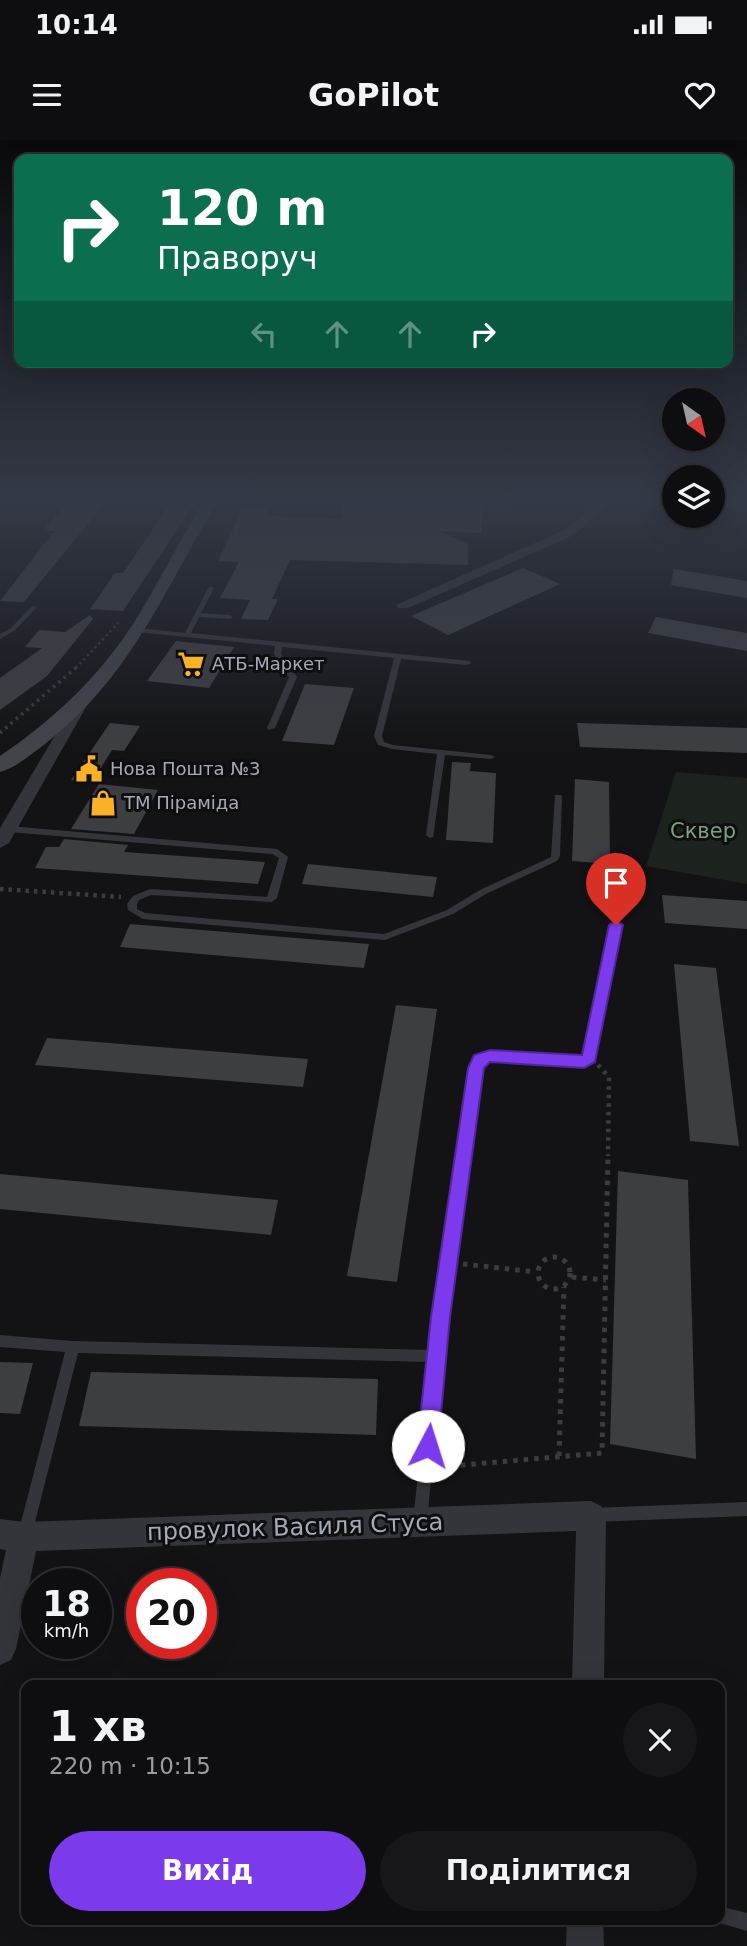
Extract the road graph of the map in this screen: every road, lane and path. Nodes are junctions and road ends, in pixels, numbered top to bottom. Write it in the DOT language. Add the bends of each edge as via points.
graph roads {
  1 [pos="165,582"];
  2 [pos="457,582"];
  3 [pos="211,588"];
  4 [pos="403,605"];
  5 [pos="34,607"];
  6 [pos="125,615"];
  7 [pos="197,615"];
  8 [pos="230,617"];
  9 [pos="138,630"];
  10 [pos="187,635"];
  11 [pos="0,637"];
  12 [pos="279,644"];
  13 [pos="398,656"];
  14 [pos="467,663"];
  15 [pos="83,700"];
  16 [pos="271,728"];
  17 [pos="0,733"];
  18 [pos="441,752"];
  19 [pos="491,757"];
  20 [pos="0,766"];
  21 [pos="558,797"];
  22 [pos="430,835"];
  23 [pos="4,836"];
  24 [pos="0,889"];
  25 [pos="136,898"];
  26 [pos="616,925"];
  27 [pos="589,1058"];
  28 [pos="448,1262"];
  29 [pos="536,1272"];
  30 [pos="572,1277"];
  31 [pos="606,1280"];
  32 [pos="564,1287"];
  33 [pos="0,1341"];
  34 [pos="73,1347"];
  35 [pos="436,1356"];
  36 [pos="559,1456"];
  37 [pos="425,1469"];
  38 [pos="747,1509"];
  39 [pos="591,1516"];
  40 [pos="420,1522"];
  41 [pos="12,1536"];
  42 [pos="0,1649"];
  43 [pos="588,1680"];
  44 [pos="725,1916"];
  45 [pos="747,1922"];
  46 [pos="585,1925"];
  47 [pos="585,1946"];
  1 -- 9 [label="main road"];
  2 -- 4 [label="street"];
  3 -- 7 [label="lane"];
  5 -- 11 [label="lane"];
  6 -- 17 [label="path" via="89,656"];
  7 -- 8 [label="lane"];
  7 -- 10 [label="lane"];
  9 -- 10 [label="lane"];
  9 -- 15 [label="main road"];
  10 -- 12 [label="lane"];
  12 -- 13 [label="lane"];
  12 -- 16 [label="lane" via="277,654 293,677"];
  13 -- 14 [label="lane"];
  13 -- 18 [label="lane" via="378,740"];
  15 -- 20 [label="main road"];
  15 -- 23 [label="street"];
  18 -- 19 [label="lane"];
  18 -- 22 [label="lane"];
  21 -- 25 [label="lane" via="554,859 396,935 143,916 132,910"];
  23 -- 25 [label="lane" via="274,851 284,857 272,898 265,902 155,892"];
  24 -- 25 [label="path"];
  26 -- 27 [label="lane"];
  27 -- 28 [label="lane" via="584,1062 480,1059 472,1081"];
  27 -- 31 [label="path" via="609,1077"];
  28 -- 29 [label="path"];
  28 -- 35 [label="lane"];
  29 -- 30 [label="path" via="541,1262 551,1258 564,1261"];
  29 -- 32 [label="path" via="546,1286"];
  30 -- 31 [label="path"];
  30 -- 32 [label="path"];
  31 -- 36 [label="path" via="602,1453"];
  32 -- 36 [label="path"];
  33 -- 34 [label="lane"];
  34 -- 35 [label="lane"];
  34 -- 41 [label="lane"];
  35 -- 37 [label="lane"];
  36 -- 37 [label="path"];
  37 -- 40 [label="lane"];
  38 -- 39 [label="lane"];
  39 -- 40 [label="street, провулок Василя Стуса"];
  39 -- 43 [label="street"];
  40 -- 41 [label="street, провулок Василя Стуса"];
  41 -- 42 [label="street"];
  44 -- 45 [label="lane"];
  46 -- 47 [label="street"];
}
